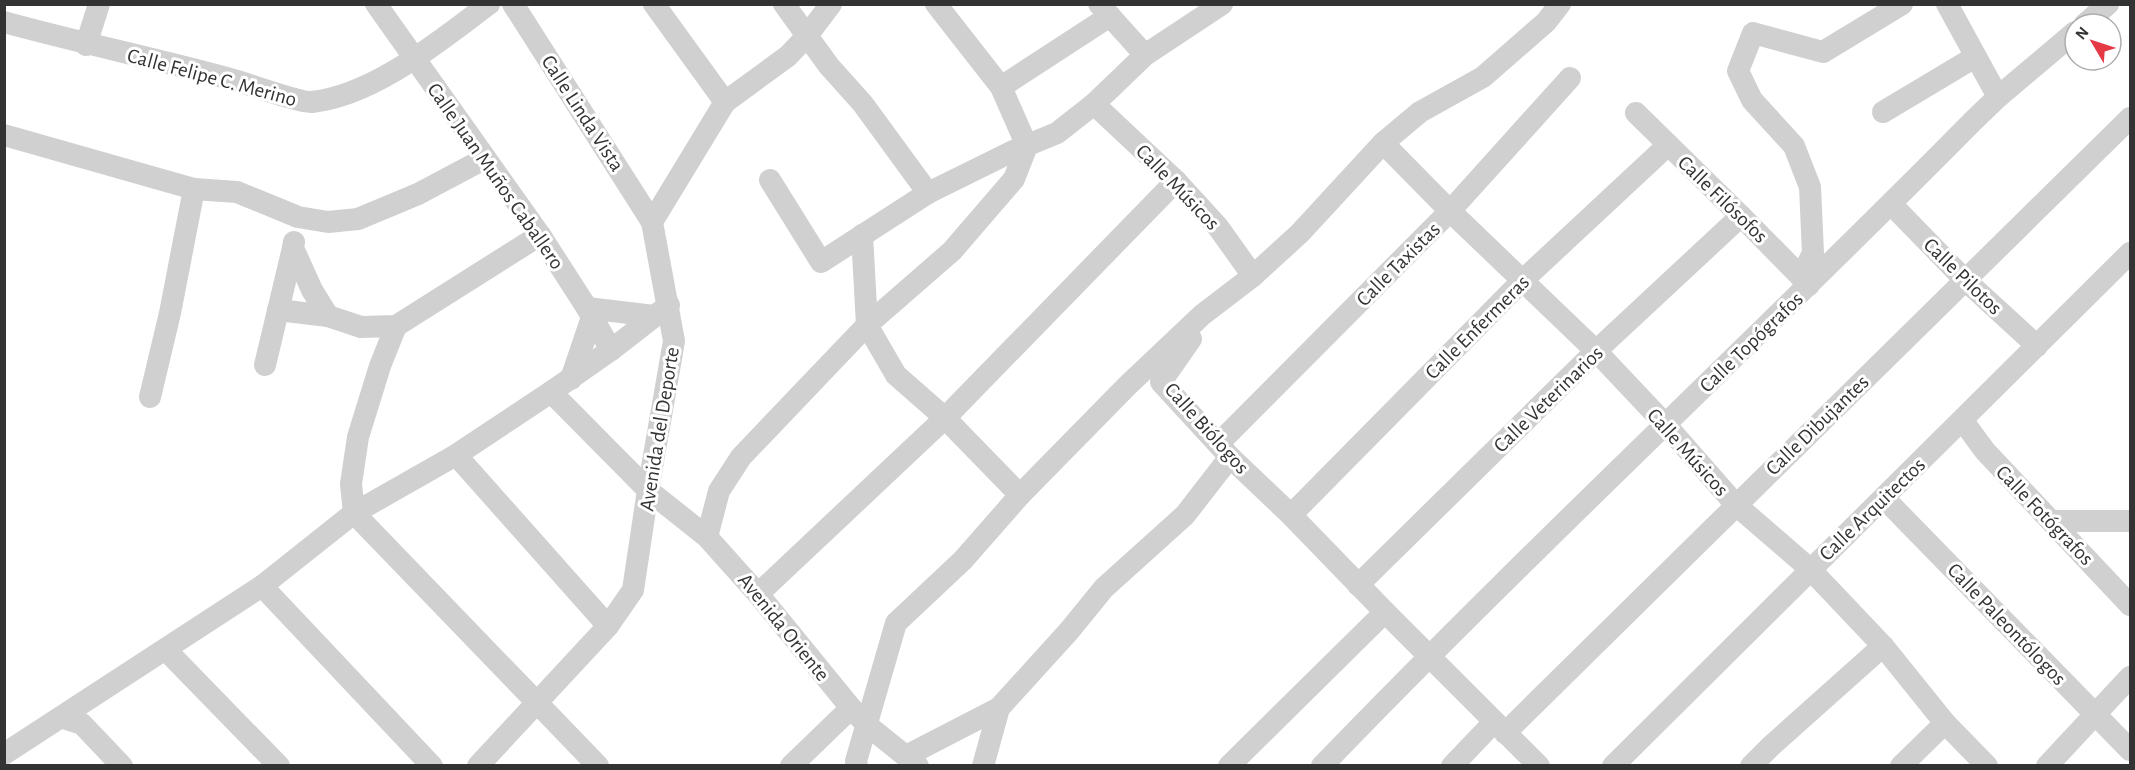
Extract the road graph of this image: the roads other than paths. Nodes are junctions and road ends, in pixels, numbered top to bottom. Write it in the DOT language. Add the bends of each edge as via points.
graph roads {
  1 [pos="99,4"];
  2 [pos="376,4"];
  3 [pos="489,4"];
  4 [pos="513,4"];
  5 [pos="654,4"];
  6 [pos="831,4"];
  7 [pos="936,4"];
  8 [pos="1560,4"];
  9 [pos="1902,4"];
  10 [pos="1947,4"];
  11 [pos="1221,5"];
  12 [pos="1104,10"];
  13 [pos="795,21"];
  14 [pos="4,22"];
  15 [pos="2063,42"];
  16 [pos="86,45"];
  17 [pos="1145,55"];
  18 [pos="1975,57"];
  19 [pos="414,59"];
  20 [pos="1570,78"];
  21 [pos="1000,87"];
  22 [pos="1998,97"];
  23 [pos="725,102"];
  24 [pos="1094,104"];
  25 [pos="1883,112"];
  26 [pos="1636,113"];
  27 [pos="2130,118"];
  28 [pos="4,135"];
  29 [pos="1383,143"];
  30 [pos="1668,145"];
  31 [pos="1027,146"];
  32 [pos="484,159"];
  33 [pos="770,180"];
  34 [pos="1176,181"];
  35 [pos="194,189"];
  36 [pos="928,194"];
  37 [pos="1891,204"];
  38 [pos="1450,211"];
  39 [pos="1741,216"];
  40 [pos="298,217"];
  41 [pos="652,222"];
  42 [pos="540,235"];
  43 [pos="862,235"];
  44 [pos="293,248"];
  45 [pos="2130,253"];
  46 [pos="1253,276"];
  47 [pos="1965,280"];
  48 [pos="1522,281"];
  49 [pos="1805,281"];
  50 [pos="278,310"];
  51 [pos="662,311"];
  52 [pos="589,312"];
  53 [pos="1202,315"];
  54 [pos="328,316"];
  55 [pos="867,325"];
  56 [pos="396,326"];
  57 [pos="361,327"];
  58 [pos="2037,345"];
  59 [pos="611,350"];
  60 [pos="1596,351"];
  61 [pos="266,365"];
  62 [pos="380,366"];
  63 [pos="571,379"];
  64 [pos="551,392"];
  65 [pos="150,397"];
  66 [pos="945,418"];
  67 [pos="1963,422"];
  68 [pos="1665,424"];
  69 [pos="1225,450"];
  70 [pos="456,455"];
  71 [pos="648,490"];
  72 [pos="1020,495"];
  73 [pos="1884,498"];
  74 [pos="1736,505"];
  75 [pos="354,513"];
  76 [pos="1291,515"];
  77 [pos="2052,521"];
  78 [pos="2130,521"];
  79 [pos="707,537"];
  80 [pos="1810,569"];
  81 [pos="2107,580"];
  82 [pos="2130,580"];
  83 [pos="1358,585"];
  84 [pos="262,586"];
  85 [pos="758,594"];
  86 [pos="2130,605"];
  87 [pos="1385,612"];
  88 [pos="608,626"];
  89 [pos="1883,646"];
  90 [pos="166,650"];
  91 [pos="1429,654"];
  92 [pos="2130,677"];
  93 [pos="536,702"];
  94 [pos="851,708"];
  95 [pos="999,708"];
  96 [pos="2094,715"];
  97 [pos="61,717"];
  98 [pos="1945,723"];
  99 [pos="867,724"];
  100 [pos="1499,727"];
  101 [pos="2130,750"];
  102 [pos="4,754"];
  103 [pos="912,761"];
  104 [pos="122,765"];
  105 [pos="279,765"];
  106 [pos="432,765"];
  107 [pos="478,765"];
  108 [pos="598,765"];
  109 [pos="791,765"];
  110 [pos="857,765"];
  111 [pos="983,765"];
  112 [pos="1229,765"];
  113 [pos="1322,765"];
  114 [pos="1452,765"];
  115 [pos="1539,765"];
  116 [pos="1613,765"];
  117 [pos="1751,765"];
  118 [pos="1901,765"];
  119 [pos="1987,765"];
  120 [pos="2047,765"];
  1 -- 16 [label="street"];
  2 -- 19 [label="street, Calle Juan Muños Caballero"];
  3 -- 19 [label="street, Calle Felipe C. Merino"];
  4 -- 41 [label="street, Calle Linda Vista"];
  5 -- 23 [label="street"];
  6 -- 13 [label="street"];
  7 -- 21 [label="street"];
  8 -- 29 [label="street, Calle Biólogos" via="1546,22 1483,77 1420,112"];
  9 -- 49 [label="street" via="1823,52 1754,33 1738,71 1752,100 1794,146 1810,187 1813,252"];
  10 -- 18 [label="street"];
  11 -- 17 [label="street"];
  12 -- 17 [label="street"];
  12 -- 21 [label="street"];
  13 -- 23 [label="street" via="788,56"];
  13 -- 36 [label="street" via="863,104"];
  14 -- 16 [label="street, Calle Felipe C. Merino"];
  15 -- 22 [label="street, Calle Topógrafos"];
  16 -- 19 [label="street, Calle Felipe C. Merino" via="234,80 310,103 355,91"];
  17 -- 24 [label="street"];
  18 -- 22 [label="street"];
  18 -- 25 [label="street"];
  19 -- 32 [label="street, Calle Juan Muños Caballero"];
  20 -- 38 [label="street, Calle Taxistas"];
  21 -- 31 [label="street"];
  22 -- 37 [label="street, Calle Topógrafos"];
  23 -- 41 [label="street"];
  24 -- 31 [label="street" via="1057,133"];
  24 -- 34 [label="street, Calle Músicos"];
  26 -- 30 [label="street, Calle Filósofos"];
  27 -- 47 [label="street, Calle Dibujantes"];
  28 -- 35 [label="street"];
  29 -- 38 [label="street, Calle Músicos"];
  29 -- 46 [label="street, Calle Biólogos"];
  30 -- 39 [label="street, Calle Filósofos"];
  30 -- 48 [label="street, Calle Enfermeras"];
  31 -- 36 [label="street"];
  31 -- 55 [label="street" via="1014,179 952,251"];
  32 -- 40 [label="street" via="418,194 358,219 328,222"];
  32 -- 42 [label="street, Calle Juan Muños Caballero"];
  33 -- 43 [label="street" via="822,262"];
  34 -- 46 [label="street, Calle Músicos" via="1218,227"];
  34 -- 66 [label="street"];
  35 -- 40 [label="street" via="237,192"];
  35 -- 65 [label="street"];
  36 -- 43 [label="street"];
  37 -- 47 [label="street, Calle Pilotos"];
  37 -- 49 [label="street, Calle Topógrafos"];
  38 -- 48 [label="street, Calle Músicos"];
  38 -- 69 [label="street, Calle Taxistas"];
  39 -- 49 [label="street, Calle Filósofos"];
  39 -- 60 [label="street, Calle Veterinarios"];
  40 -- 44 [label="street"];
  41 -- 51 [label="street, Avenida del Deporte"];
  42 -- 52 [label="street, Calle Juan Muños Caballero"];
  42 -- 56 [label="street"];
  43 -- 55 [label="street"];
  44 -- 50 [label="street"];
  44 -- 54 [label="street"];
  45 -- 58 [label="street, Calle Arquitectos"];
  46 -- 53 [label="street, Calle Biólogos"];
  47 -- 58 [label="street, Calle Pilotos"];
  47 -- 74 [label="street, Calle Dibujantes"];
  48 -- 60 [label="street, Calle Músicos"];
  48 -- 76 [label="street, Calle Enfermeras"];
  49 -- 68 [label="street, Calle Topógrafos"];
  50 -- 54 [label="street"];
  50 -- 61 [label="street"];
  51 -- 52 [label="street"];
  51 -- 59 [label="street"];
  51 -- 71 [label="street, Avenida del Deporte" via="674,341"];
  52 -- 59 [label="street, Calle Juan Muños Caballero"];
  52 -- 63 [label="street"];
  53 -- 69 [label="street, Calle Biólogos" via="1195,334 1161,381"];
  53 -- 72 [label="street"];
  54 -- 57 [label="street"];
  55 -- 66 [label="street" via="896,375"];
  55 -- 79 [label="street" via="741,457 719,491"];
  56 -- 57 [label="street"];
  56 -- 62 [label="street"];
  57 -- 62 [label="street"];
  58 -- 67 [label="street, Calle Arquitectos"];
  59 -- 63 [label="street"];
  60 -- 68 [label="street, Calle Músicos"];
  60 -- 83 [label="street, Calle Veterinarios"];
  62 -- 75 [label="street" via="358,437 351,484"];
  63 -- 64 [label="street"];
  64 -- 70 [label="street"];
  64 -- 71 [label="street, Avenida Oriente"];
  66 -- 72 [label="street"];
  66 -- 85 [label="street"];
  67 -- 73 [label="street, Calle Arquitectos"];
  67 -- 77 [label="street, Calle Fotógrafos" via="1985,452"];
  68 -- 74 [label="street, Calle Músicos"];
  68 -- 91 [label="street, Calle Topógrafos"];
  69 -- 76 [label="street, Calle Biólogos"];
  69 -- 95 [label="street, Calle Taxistas" via="1185,515 1104,588"];
  70 -- 75 [label="street"];
  70 -- 88 [label="street"];
  71 -- 79 [label="street, Avenida Oriente"];
  71 -- 88 [label="street, Avenida del Deporte" via="633,590"];
  72 -- 99 [label="street" via="963,560 896,623"];
  73 -- 80 [label="street, Calle Arquitectos"];
  73 -- 96 [label="street, Calle Paleontólogos"];
  74 -- 80 [label="street, Calle Músicos"];
  74 -- 100 [label="street, Calle Dibujantes"];
  75 -- 84 [label="street"];
  75 -- 93 [label="street"];
  76 -- 83 [label="street, Calle Biólogos"];
  77 -- 78 [label="street"];
  77 -- 81 [label="street, Calle Fotógrafos"];
  79 -- 85 [label="street, Avenida Oriente"];
  80 -- 89 [label="street, Calle Músicos"];
  80 -- 116 [label="street, Calle Arquitectos"];
  81 -- 82 [label="street"];
  81 -- 86 [label="street, Calle Fotógrafos"];
  83 -- 87 [label="street, Calle Biólogos"];
  84 -- 90 [label="street"];
  84 -- 106 [label="street"];
  85 -- 94 [label="street, Avenida Oriente"];
  87 -- 91 [label="street, Calle Biólogos"];
  87 -- 112 [label="street"];
  88 -- 93 [label="street, Avenida del Deporte"];
  89 -- 98 [label="street, Calle Músicos"];
  89 -- 117 [label="street"];
  90 -- 97 [label="street"];
  90 -- 105 [label="street"];
  91 -- 100 [label="street, Calle Biólogos"];
  91 -- 113 [label="street, Calle Topógrafos"];
  92 -- 96 [label="street"];
  93 -- 107 [label="street, Avenida del Deporte"];
  93 -- 108 [label="street"];
  94 -- 99 [label="street, Avenida Oriente"];
  94 -- 109 [label="street"];
  95 -- 103 [label="street"];
  95 -- 111 [label="street"];
  96 -- 101 [label="street, Calle Paleontólogos"];
  96 -- 120 [label="street"];
  97 -- 102 [label="street"];
  97 -- 104 [label="street" via="82,724"];
  98 -- 118 [label="street"];
  98 -- 119 [label="street, Calle Músicos"];
  99 -- 103 [label="street, Avenida Oriente"];
  99 -- 110 [label="street"];
  100 -- 114 [label="street, Calle Dibujantes"];
  100 -- 115 [label="street, Calle Biólogos"];
}
